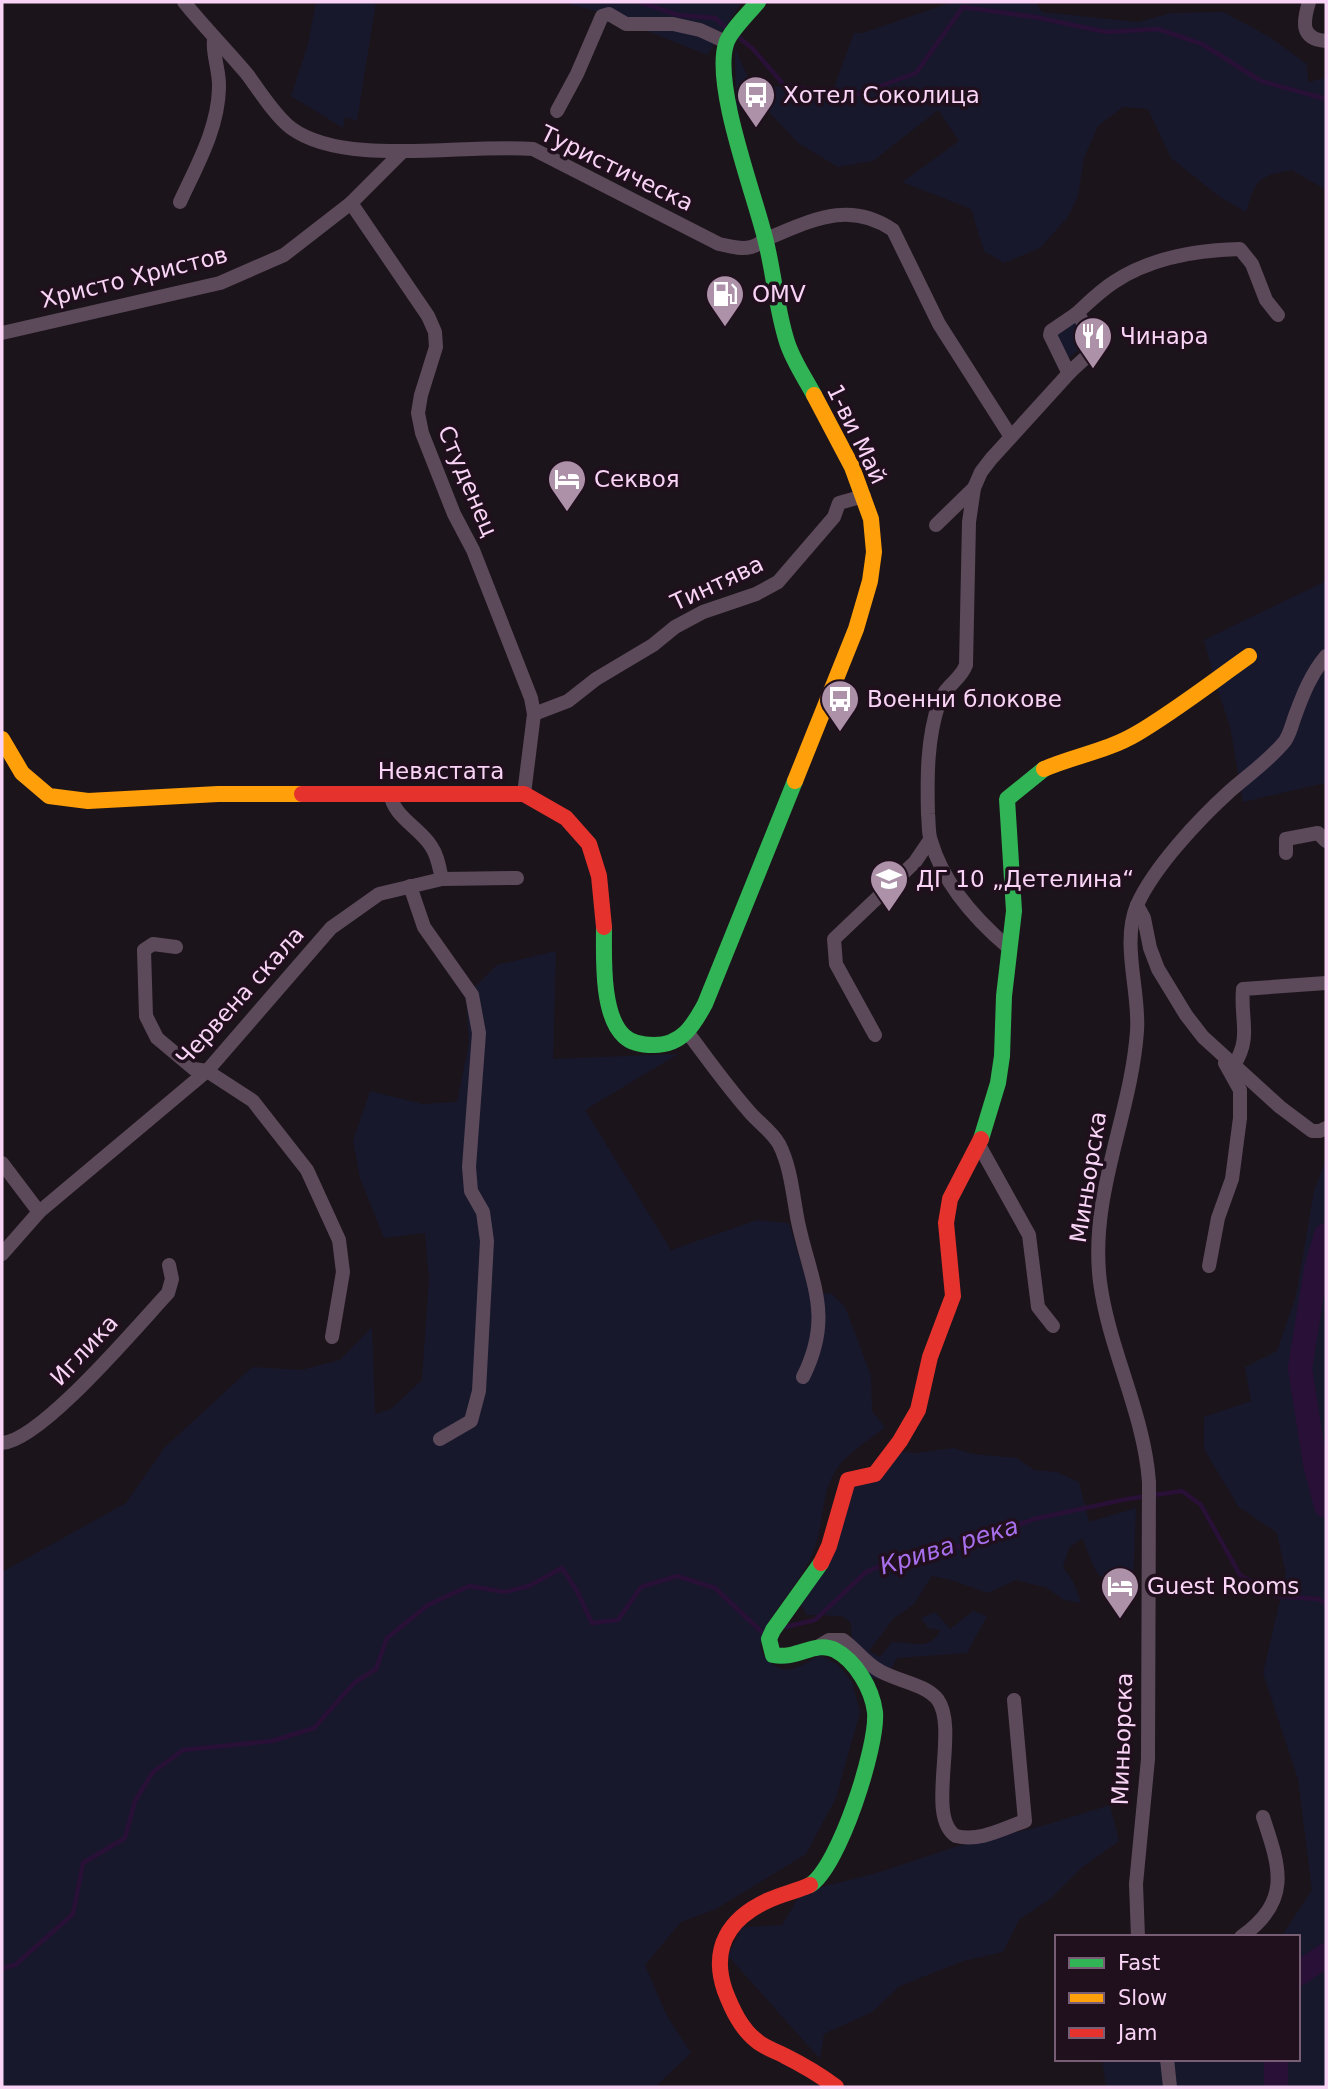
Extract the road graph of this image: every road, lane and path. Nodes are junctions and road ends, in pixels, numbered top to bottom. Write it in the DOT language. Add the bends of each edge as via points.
graph roads {
  1 [pos="184,2"];
  2 [pos="758,2"];
  3 [pos="1309,2"];
  4 [pos="731,36"];
  5 [pos="214,38"];
  6 [pos="1319,40"];
  7 [pos="556,111"];
  8 [pos="402,152"];
  9 [pos="180,202"];
  10 [pos="351,203"];
  11 [pos="766,240"];
  12 [pos="1076,314"];
  13 [pos="1278,315"];
  14 [pos="2,333"];
  15 [pos="1071,371"];
  16 [pos="1011,436"];
  17 [pos="974,488"];
  18 [pos="864,496"];
  19 [pos="936,525"];
  20 [pos="1249,656"];
  21 [pos="1326,656"];
  22 [pos="534,714"];
  23 [pos="2,739"];
  24 [pos="390,793"];
  25 [pos="524,794"];
  26 [pos="930,840"];
  27 [pos="1326,841"];
  28 [pos="1286,853"];
  29 [pos="442,878"];
  30 [pos="517,878"];
  31 [pos="410,886"];
  32 [pos="1137,905"];
  33 [pos="176,947"];
  34 [pos="1009,948"];
  35 [pos="1326,983"];
  36 [pos="688,1033"];
  37 [pos="875,1035"];
  38 [pos="1220,1052"];
  39 [pos="1234,1065"];
  40 [pos="207,1072"];
  41 [pos="1326,1128"];
  42 [pos="979,1145"];
  43 [pos="2,1163"];
  44 [pos="39,1212"];
  45 [pos="2,1254"];
  46 [pos="169,1265"];
  47 [pos="1209,1266"];
  48 [pos="1053,1326"];
  49 [pos="332,1337"];
  50 [pos="803,1377"];
  51 [pos="440,1439"];
  52 [pos="2,1443"];
  53 [pos="818,1647"];
  54 [pos="1014,1700"];
  55 [pos="1263,1817"];
  56 [pos="1138,1935"];
  57 [pos="1244,1935"];
  58 [pos="1167,2061"];
  59 [pos="837,2087"];
  60 [pos="1170,2087"];
  1 -- 5 [label="street, Туристическа"];
  2 -- 4 [label="street"];
  3 -- 6 [label="street" via="1306,32"];
  4 -- 7 [label="street" via="658,23 625,24 605,14"];
  4 -- 11 [label="street, 1-ви Май" via="723,62 725,84"];
  5 -- 8 [label="street, Туристическа" via="289,127 313,140"];
  5 -- 9 [label="street" via="218,101 210,137"];
  8 -- 10 [label="street, Христо Христов"];
  8 -- 11 [label="street, Туристическа" via="533,149 719,244 751,247"];
  10 -- 14 [label="street, Христо Христов" via="285,256 220,283"];
  10 -- 22 [label="street, Студенец" via="435,332 436,347 418,414 422,433 473,550"];
  11 -- 16 [label="street, Туристическа" via="836,215 869,216 893,230 939,324"];
  11 -- 18 [label="street, 1-ви Май" via="788,345"];
  12 -- 13 [label="street" via="1114,282 1150,263 1240,249"];
  12 -- 15 [label="street" via="1096,348"];
  12 -- 15 [label="street" via="1050,335"];
  15 -- 16 [label="street"];
  16 -- 17 [label="street" via="981,472"];
  17 -- 19 [label="street"];
  17 -- 26 [label="street" via="966,665 962,675 949,684 933,721 928,779"];
  18 -- 22 [label="street, Тинтява" via="839,503 834,517 778,582 675,627 568,701"];
  18 -- 36 [label="street, 1-ви Май" via="874,552 860,617 705,1004"];
  20 -- 34 [label="street" via="1136,733 1039,771 1007,799 1014,887"];
  21 -- 32 [label="street, Миньорска" via="1314,670 1286,739 1190,831"];
  22 -- 25 [label="street, Студенец"];
  23 -- 24 [label="street, Невястата" via="22,773 49,796 88,802 218,794"];
  24 -- 25 [label="street, Невястата"];
  24 -- 29 [label="street" via="399,814 430,844"];
  25 -- 36 [label="street, Невястата" via="557,809 580,830 594,855 602,888 606,980 612,1014 622,1034 634,1043 664,1045"];
  26 -- 34 [label="street" via="971,911"];
  26 -- 37 [label="street" via="915,862 834,939 836,964"];
  27 -- 28 [label="street" via="1318,833 1286,839"];
  29 -- 30 [label="street, Червена скала"];
  29 -- 31 [label="street, Червена скала"];
  31 -- 40 [label="street, Червена скала" via="379,894 331,929"];
  31 -- 51 [label="street" via="424,927 472,995 479,1033 469,1167 471,1191 483,1212 487,1241 479,1391 471,1421"];
  32 -- 38 [label="street" via="1158,969 1186,1015"];
  32 -- 56 [label="street, Миньорска" via="1131,934 1137,1030 1098,1230 1098,1255 1107,1315 1143,1436 1149,1482 1148,1759 1136,1884"];
  33 -- 40 [label="street" via="153,944 144,950 146,1016 157,1038 194,1069"];
  34 -- 42 [label="street" via="998,1083"];
  35 -- 39 [label="street" via="1243,989 1245,1042"];
  36 -- 50 [label="street" via="749,1112 769,1128 786,1161 818,1298 813,1357"];
  38 -- 39 [label="street"];
  38 -- 47 [label="street" via="1237,1083 1241,1103 1232,1179 1218,1217"];
  39 -- 41 [label="street" via="1312,1130"];
  40 -- 44 [label="street, Червена скала"];
  40 -- 49 [label="street" via="253,1101 307,1170 339,1240 343,1272"];
  42 -- 48 [label="street" via="1029,1235 1038,1307"];
  42 -- 53 [label="street" via="950,1199 946,1223 953,1296 930,1357 918,1410 875,1474 848,1480 817,1571 769,1639 773,1655 781,1658"];
  43 -- 44 [label="street"];
  44 -- 45 [label="street, Червена скала"];
  46 -- 52 [label="street, Иглика" via="168,1293 71,1397 15,1440"];
  53 -- 54 [label="street" via="829,1640 842,1640 881,1672 938,1701 945,1719 943,1801 948,1827 956,1836 976,1837 1025,1821"];
  53 -- 59 [label="street" via="834,1649 851,1664 871,1697 876,1715 859,1790 839,1843 818,1879 754,1908 734,1927 719,1952 732,2010 741,2025 758,2042"];
  55 -- 57 [label="street" via="1277,1859 1278,1879 1264,1919"];
  58 -- 60 [label="street"];
}
